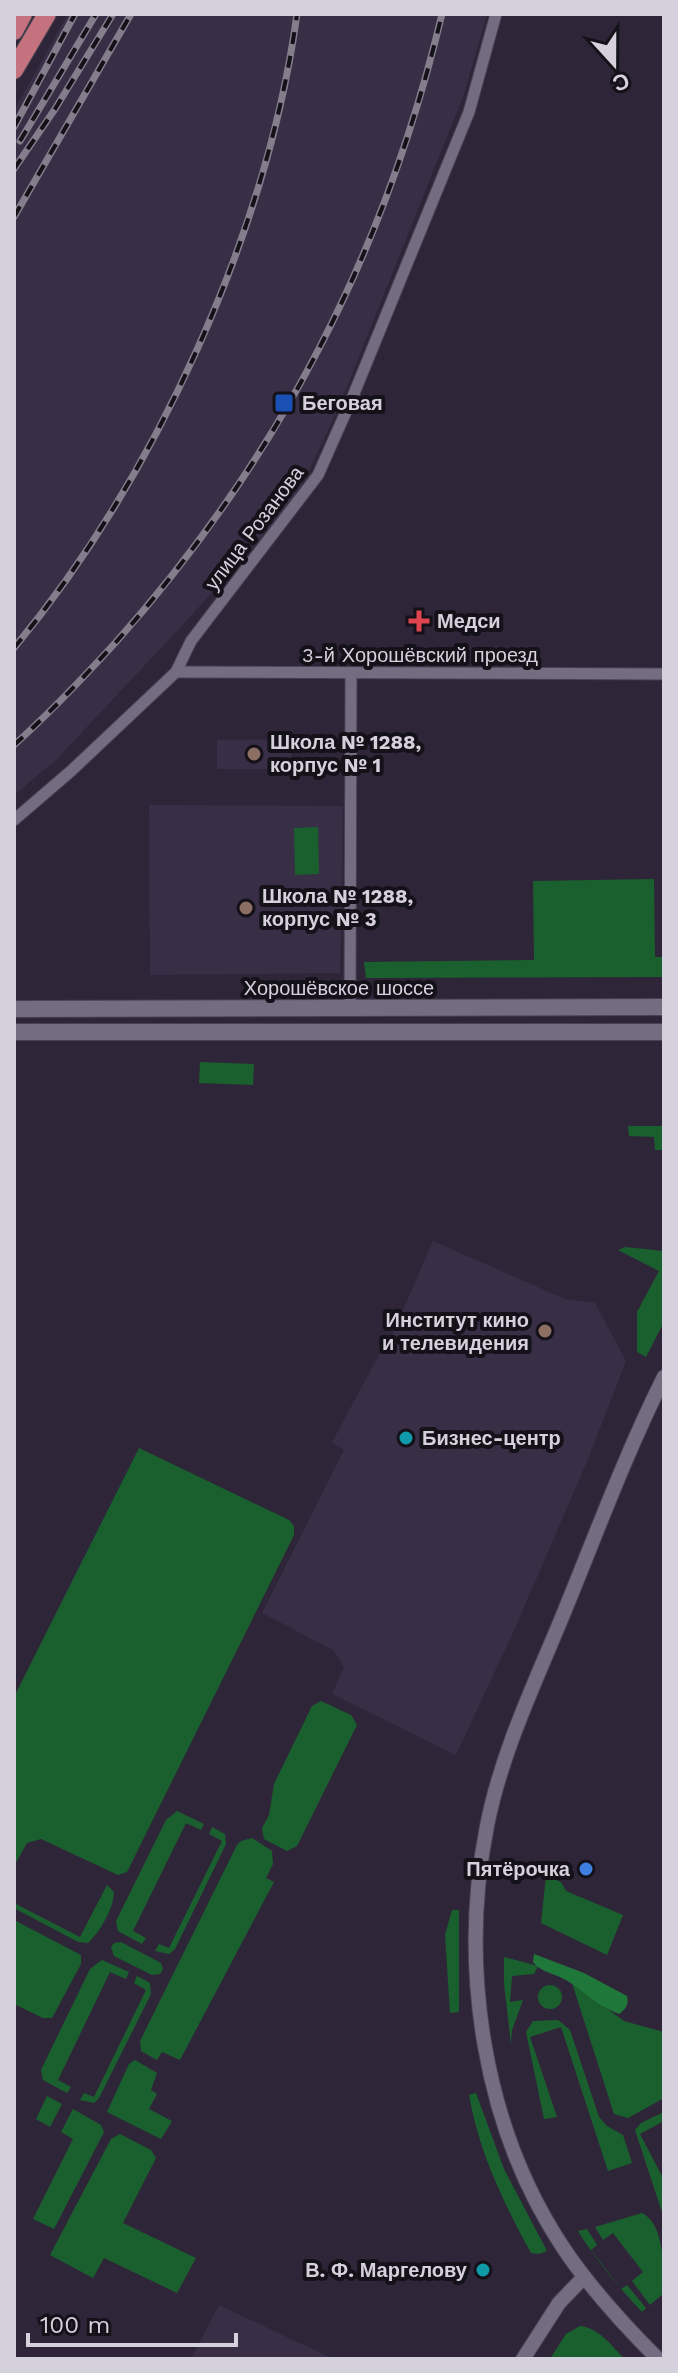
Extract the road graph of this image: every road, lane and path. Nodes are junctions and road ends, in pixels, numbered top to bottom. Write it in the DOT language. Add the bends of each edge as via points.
graph roads {
  1 [pos="23,14"];
  2 [pos="47,14"];
  3 [pos="496,14"];
  4 [pos="14,31"];
  5 [pos="14,70"];
  6 [pos="176,672"];
  7 [pos="351,673"];
  8 [pos="664,674"];
  9 [pos="14,820"];
  10 [pos="664,1007"];
  11 [pos="350,1008"];
  12 [pos="14,1009"];
  13 [pos="14,1032"];
  14 [pos="664,1032"];
  15 [pos="664,1377"];
  16 [pos="584,2277"];
  17 [pos="523,2359"];
  18 [pos="658,2359"];
  1 -- 4 [label="main road"];
  2 -- 5 [label="main road"];
  3 -- 6 [label="street, улица Розанова" via="469,112 318,475 191,641"];
  6 -- 7 [label="street, 3-й Хорошёвский проезд"];
  6 -- 9 [label="street, улица Розанова"];
  7 -- 8 [label="street, 3-й Хорошёвский проезд"];
  7 -- 11 [label="street"];
  10 -- 11 [label="main road, Хорошёвское шоссе"];
  11 -- 12 [label="main road, Хорошёвское шоссе"];
  13 -- 14 [label="main road"];
  15 -- 16 [label="street" via="506,1755 478,1884 478,1987 504,2124 539,2203"];
  16 -- 17 [label="street" via="559,2303"];
  16 -- 18 [label="street"];
}
